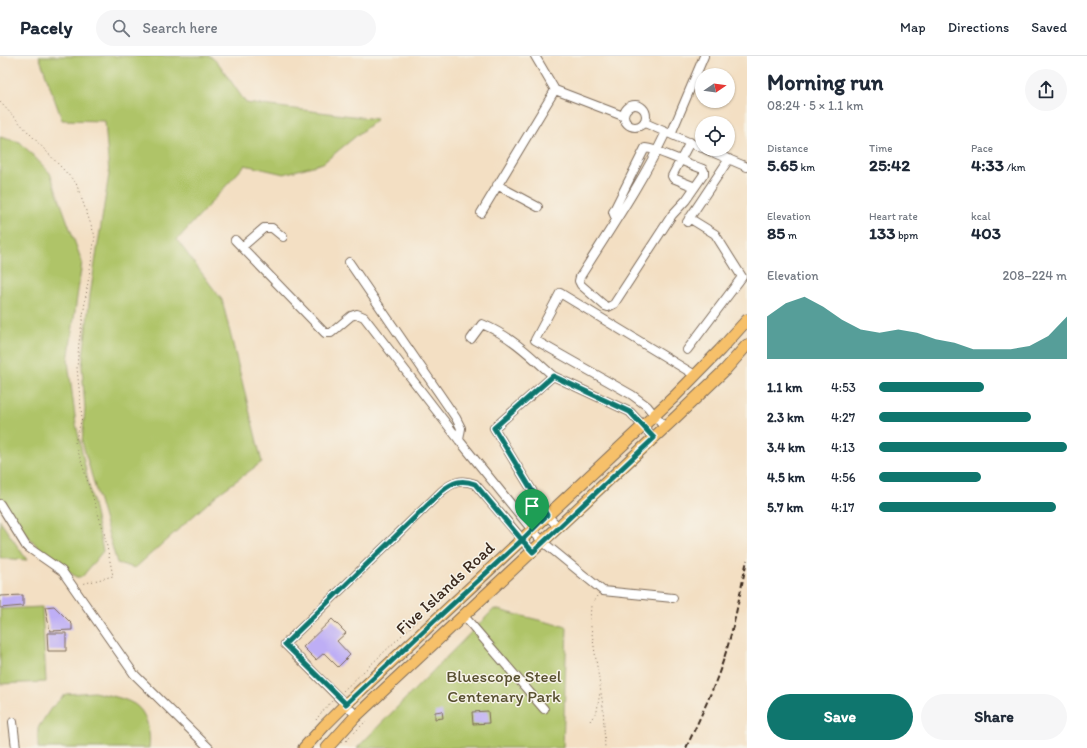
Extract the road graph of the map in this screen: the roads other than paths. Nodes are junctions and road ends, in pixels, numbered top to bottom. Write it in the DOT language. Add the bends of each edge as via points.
graph roads {
  1 [pos="535,56"];
  2 [pos="704,56"];
  3 [pos="555,90"];
  4 [pos="623,116"];
  5 [pos="645,123"];
  6 [pos="668,133"];
  7 [pos="690,142"];
  8 [pos="695,144"];
  9 [pos="657,152"];
  10 [pos="722,156"];
  11 [pos="729,159"];
  12 [pos="680,160"];
  13 [pos="747,167"];
  14 [pos="497,185"];
  15 [pos="695,187"];
  16 [pos="686,200"];
  17 [pos="697,206"];
  18 [pos="538,207"];
  19 [pos="481,213"];
  20 [pos="616,219"];
  21 [pos="283,237"];
  22 [pos="235,240"];
  23 [pos="242,248"];
  24 [pos="349,262"];
  25 [pos="747,320"];
  26 [pos="471,339"];
  27 [pos="747,345"];
  28 [pos="687,350"];
  29 [pos="695,375"];
  30 [pos="553,376"];
  31 [pos="654,415"];
  32 [pos="643,426"];
  33 [pos="665,428"];
  34 [pos="654,438"];
  35 [pos="459,440"];
  36 [pos="0,504"];
  37 [pos="547,515"];
  38 [pos="559,528"];
  39 [pos="532,530"];
  40 [pos="522,540"];
  41 [pos="543,542"];
  42 [pos="533,552"];
  43 [pos="672,598"];
  44 [pos="464,616"];
  45 [pos="346,704"];
  46 [pos="544,710"];
  47 [pos="357,716"];
  48 [pos="13,722"];
  49 [pos="16,748"];
  50 [pos="209,748"];
  51 [pos="304,748"];
  52 [pos="327,748"];
  1 -- 3 [label="street"];
  2 -- 6 [label="street"];
  3 -- 4 [label="street"];
  3 -- 14 [label="street"];
  4 -- 5 [label="street" via="625,124 632,128"];
  4 -- 5 [label="street" via="629,106 642,107 647,115"];
  5 -- 6 [label="street"];
  6 -- 7 [label="street"];
  6 -- 9 [label="street"];
  7 -- 8 [label="street"];
  7 -- 12 [label="street"];
  9 -- 12 [label="street"];
  9 -- 20 [label="street"];
  9 -- 20 [label="street" via="647,148 643,150 612,212"];
  10 -- 11 [label="street"];
  11 -- 13 [label="street"];
  11 -- 17 [label="street"];
  12 -- 15 [label="street" via="673,178"];
  12 -- 15 [label="street" via="704,170"];
  14 -- 18 [label="street"];
  14 -- 19 [label="street"];
  15 -- 16 [label="street"];
  16 -- 17 [label="street"];
  16 -- 20 [label="street" via="676,209 614,304 608,307 579,282"];
  17 -- 28 [label="street" via="688,220 715,234 742,277"];
  21 -- 23 [label="street" via="272,228 264,228"];
  22 -- 23 [label="street"];
  23 -- 35 [label="street" via="325,333 331,333 351,316 357,314 364,318"];
  24 -- 35 [label="street" via="456,418 461,428"];
  25 -- 29 [label="main road, Five Islands Road"];
  26 -- 30 [label="street" via="482,324 498,331 527,352"];
  27 -- 33 [label="main road, Five Islands Road"];
  29 -- 31 [label="main road, Five Islands Road"];
  29 -- 31 [label="street" via="560,293 535,340 632,395"];
  30 -- 32 [label="street" via="630,412"];
  30 -- 37 [label="street" via="494,428"];
  31 -- 32 [label="main road, Five Islands Road"];
  31 -- 33 [label="street"];
  32 -- 34 [label="street"];
  32 -- 37 [label="main road, Five Islands Road"];
  33 -- 34 [label="main road, Five Islands Road"];
  34 -- 38 [label="main road, Five Islands Road"];
  35 -- 39 [label="street"];
  36 -- 50 [label="street" via="26,546 62,571 134,674"];
  37 -- 38 [label="street"];
  37 -- 39 [label="main road, Five Islands Road"];
  38 -- 41 [label="main road, Five Islands Road"];
  39 -- 40 [label="main road, Five Islands Road"];
  39 -- 41 [label="street"];
  40 -- 42 [label="street"];
  40 -- 45 [label="main road, Five Islands Road"];
  40 -- 45 [label="street" via="475,484 460,481 442,491 285,644"];
  41 -- 42 [label="main road, Five Islands Road"];
  41 -- 43 [label="street" via="603,590"];
  42 -- 44 [label="main road, Five Islands Road"];
  44 -- 46 [label="street"];
  44 -- 47 [label="main road, Five Islands Road"];
  45 -- 47 [label="street"];
  45 -- 51 [label="main road, Five Islands Road"];
  47 -- 52 [label="main road, Five Islands Road"];
  48 -- 49 [label="street"];
}
